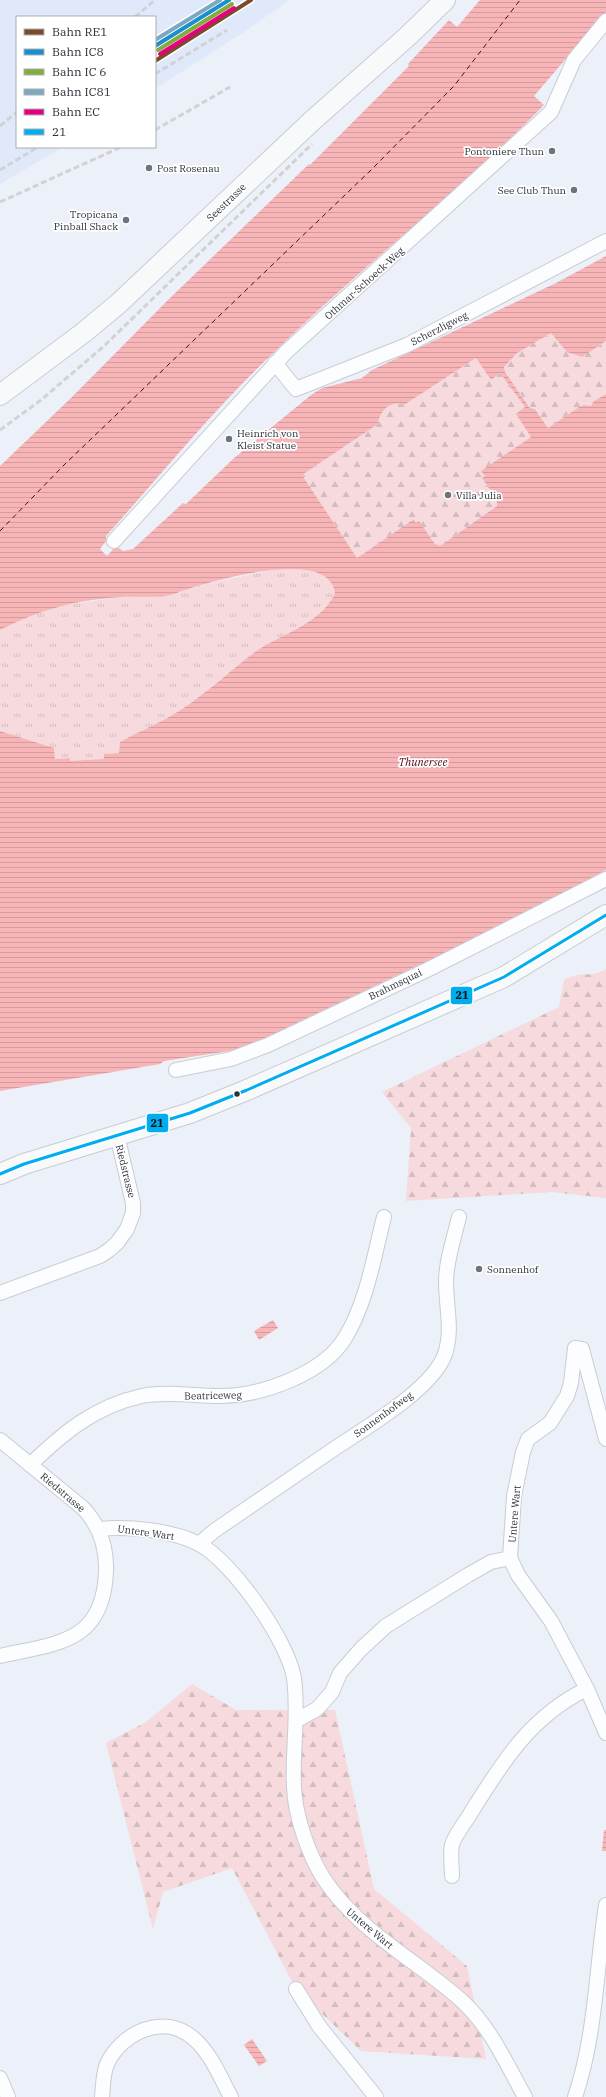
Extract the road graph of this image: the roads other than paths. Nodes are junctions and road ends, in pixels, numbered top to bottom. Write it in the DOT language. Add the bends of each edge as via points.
graph roads {
  1 [pos="445,0"];
  2 [pos="606,21"];
  3 [pos="606,241"];
  4 [pos="275,363"];
  5 [pos="0,395"];
  6 [pos="114,541"];
  7 [pos="606,878"];
  8 [pos="606,915"];
  9 [pos="176,1070"];
  10 [pos="117,1135"];
  11 [pos="0,1174"];
  12 [pos="384,1217"];
  13 [pos="459,1217"];
  14 [pos="0,1293"];
  15 [pos="606,1439"];
  16 [pos="0,1440"];
  17 [pos="30,1465"];
  18 [pos="99,1529"];
  19 [pos="199,1544"];
  20 [pos="510,1558"];
  21 [pos="0,1656"];
  22 [pos="587,1689"];
  23 [pos="297,1720"];
  24 [pos="606,1733"];
  25 [pos="452,1876"];
  26 [pos="606,1905"];
  27 [pos="296,1989"];
  28 [pos="601,2006"];
  29 [pos="0,2078"];
  30 [pos="8,2097"];
  31 [pos="102,2097"];
  32 [pos="231,2097"];
  33 [pos="376,2097"];
  34 [pos="525,2097"];
  35 [pos="576,2097"];
  1 -- 5 [label="main road, Seestrasse" via="312,120 118,304 84,333"];
  2 -- 4 [label="street, Othmar-Schoeck-Weg" via="574,60 552,112"];
  3 -- 4 [label="street, Scherzligweg" via="407,345 296,389"];
  4 -- 6 [label="street, Othmar-Schoeck-Weg"];
  7 -- 9 [label="street, Brahmsquai" via="268,1045 231,1059"];
  8 -- 10 [label="main road" via="531,962 465,995 214,1104"];
  10 -- 11 [label="main road"];
  10 -- 14 [label="street, Riedstrasse" via="133,1203 131,1218 117,1243 100,1256"];
  12 -- 17 [label="street, Beatriceweg" via="358,1309 345,1338 318,1364 296,1377 249,1394 143,1396 130,1399 82,1420"];
  13 -- 19 [label="street, Sonnenhofweg" via="446,1281 450,1327 439,1366 424,1383 386,1414 214,1531"];
  15 -- 20 [label="street, Untere Wart" via="582,1349 575,1348 567,1396 550,1423 528,1438 523,1452 514,1496"];
  16 -- 17 [label="street, Riedstrasse"];
  17 -- 18 [label="street, Riedstrasse" via="83,1508"];
  18 -- 19 [label="street, Untere Wart" via="125,1528 163,1533"];
  18 -- 21 [label="street, Riedstrasse" via="105,1548 105,1592 92,1622 61,1642"];
  19 -- 23 [label="street, Untere Wart" via="236,1577 285,1650 294,1677"];
  20 -- 22 [label="street, Untere Wart" via="518,1575 551,1621"];
  20 -- 23 [label="street" via="491,1562 386,1626 340,1672 332,1692 317,1709"];
  22 -- 24 [label="street, Untere Wart"];
  22 -- 25 [label="street" via="574,1695 539,1720 519,1742 452,1845"];
  23 -- 34 [label="street, Untere Wart" via="294,1788 303,1834 323,1878 345,1907 398,1952 462,2000 487,2029"];
  26 -- 28 [label="street"];
  27 -- 33 [label="street" via="319,2026"];
  28 -- 35 [label="street" via="588,2045"];
  29 -- 30 [label="street"];
  31 -- 32 [label="street" via="106,2066 118,2047 146,2028 164,2026 181,2030 204,2048"];
}
